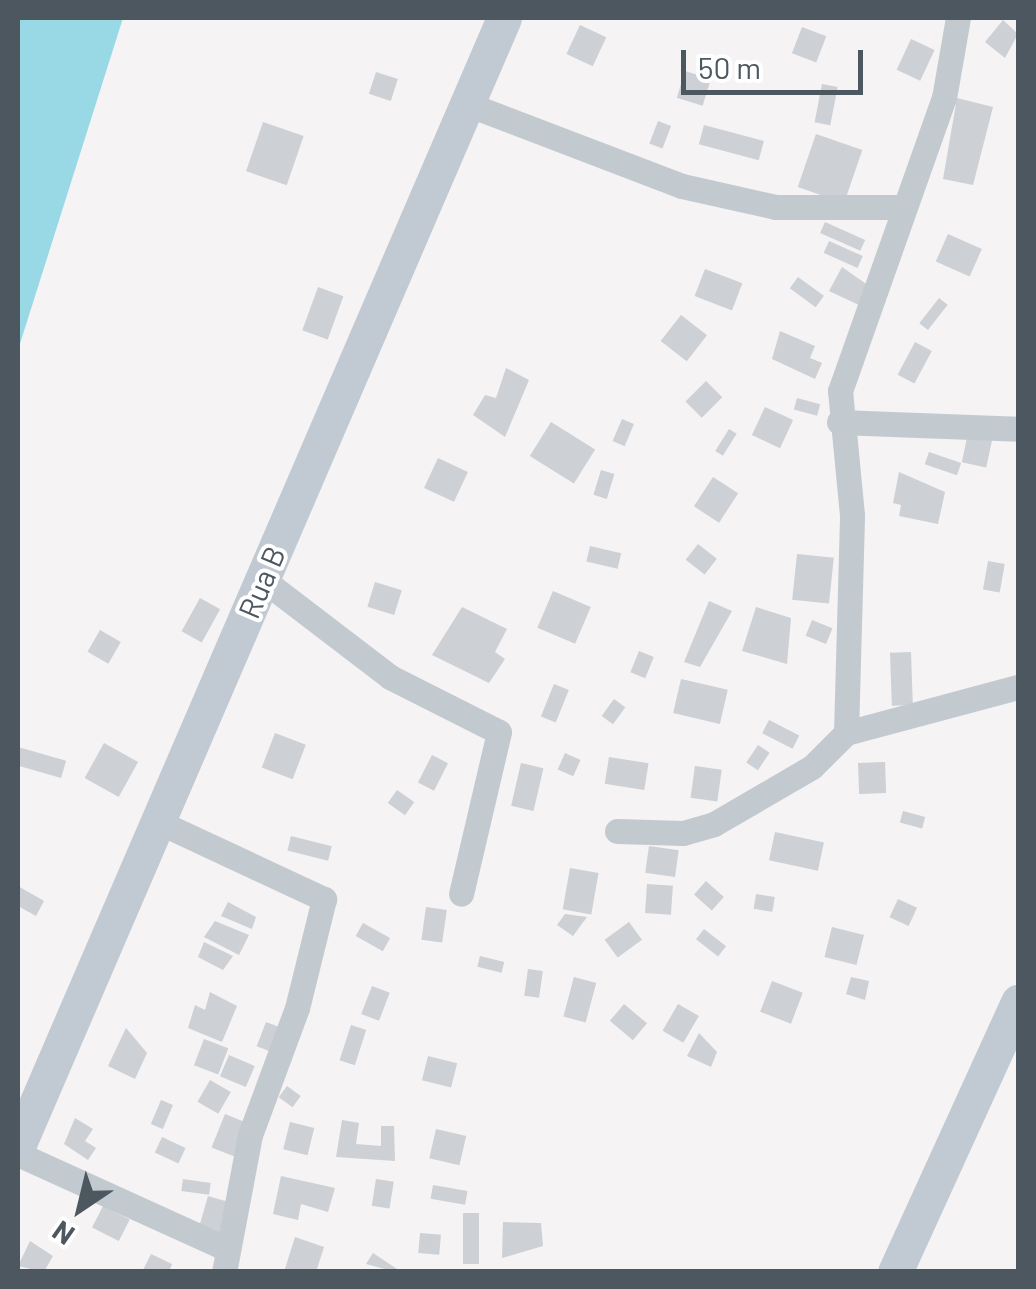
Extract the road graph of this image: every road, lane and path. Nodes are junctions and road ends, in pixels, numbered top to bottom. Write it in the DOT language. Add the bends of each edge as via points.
graph roads {
  1 [pos="504,18"];
  2 [pos="958,18"];
  3 [pos="467,104"];
  4 [pos="899,207"];
  5 [pos="839,422"];
  6 [pos="1018,429"];
  7 [pos="262,579"];
  8 [pos="1018,687"];
  9 [pos="846,733"];
  10 [pos="162,824"];
  11 [pos="617,831"];
  12 [pos="461,894"];
  13 [pos="1018,1002"];
  14 [pos="18,1146"];
  15 [pos="18,1154"];
  16 [pos="225,1260"];
  17 [pos="895,1272"];
  1 -- 3 [label="main road, Rua B"];
  2 -- 4 [label="street" via="944,98"];
  3 -- 4 [label="street" via="682,186 776,208"];
  3 -- 7 [label="main road, Rua B"];
  4 -- 5 [label="street" via="849,358"];
  5 -- 6 [label="street"];
  5 -- 9 [label="street" via="852,515"];
  7 -- 10 [label="main road, Rua B"];
  7 -- 12 [label="street" via="390,676 499,732"];
  8 -- 9 [label="street"];
  9 -- 11 [label="street" via="812,767 714,824 683,833"];
  10 -- 14 [label="main road, Rua B"];
  10 -- 16 [label="street" via="324,898 297,1008 250,1135"];
  13 -- 17 [label="main road"];
  15 -- 16 [label="street"];
}
